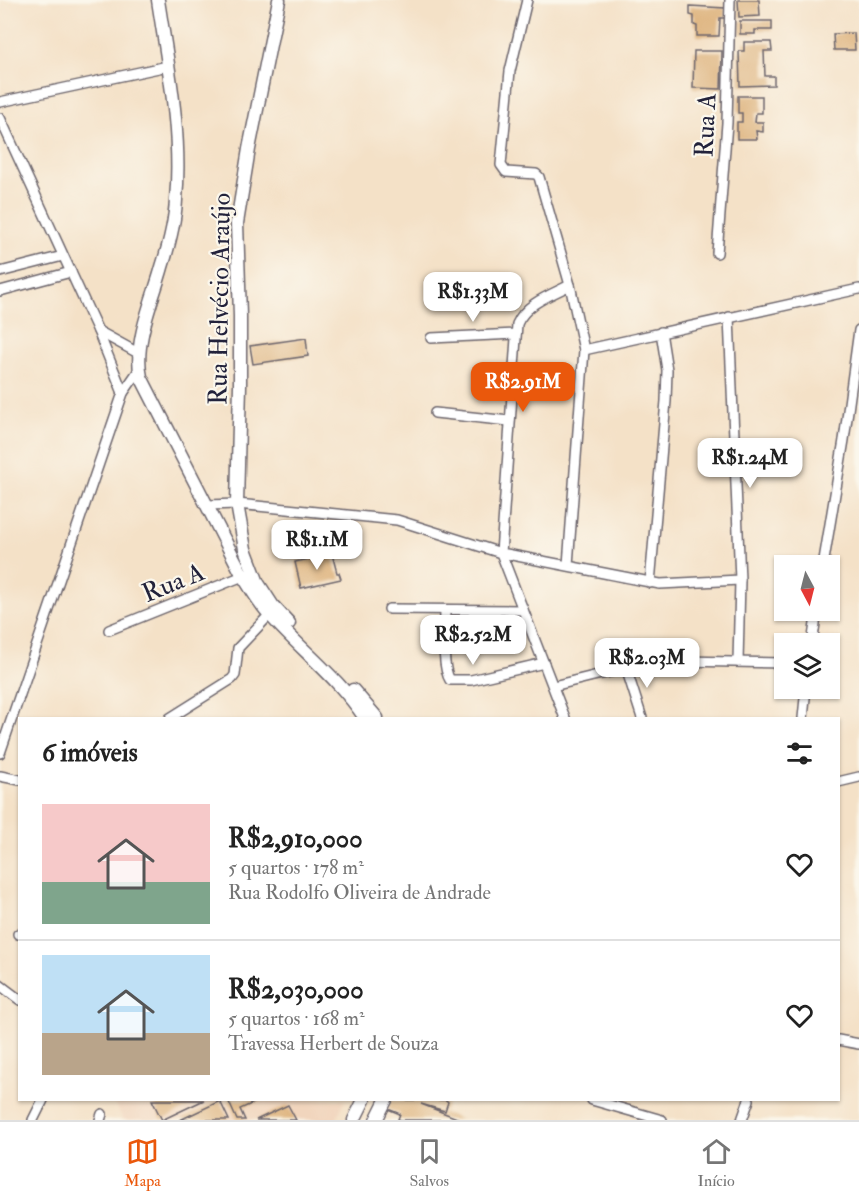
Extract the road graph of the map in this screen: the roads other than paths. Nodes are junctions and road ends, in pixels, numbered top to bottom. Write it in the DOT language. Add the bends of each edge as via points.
graph roads {
  1 [pos="158,0"];
  2 [pos="279,0"];
  3 [pos="527,0"];
  4 [pos="730,0"];
  5 [pos="168,66"];
  6 [pos="0,102"];
  7 [pos="0,118"];
  8 [pos="717,253"];
  9 [pos="63,256"];
  10 [pos="0,272"];
  11 [pos="71,272"];
  12 [pos="570,285"];
  13 [pos="859,289"];
  14 [pos="0,291"];
  15 [pos="729,317"];
  16 [pos="859,330"];
  17 [pos="99,331"];
  18 [pos="661,332"];
  19 [pos="516,334"];
  20 [pos="431,338"];
  21 [pos="584,350"];
  22 [pos="138,353"];
  23 [pos="140,374"];
  24 [pos="123,393"];
  25 [pos="435,413"];
  26 [pos="509,422"];
  27 [pos="237,504"];
  28 [pos="208,506"];
  29 [pos="240,525"];
  30 [pos="221,531"];
  31 [pos="501,553"];
  32 [pos="825,555"];
  33 [pos="568,565"];
  34 [pos="248,574"];
  35 [pos="740,580"];
  36 [pos="650,583"];
  37 [pos="389,609"];
  38 [pos="445,610"];
  39 [pos="523,610"];
  40 [pos="272,611"];
  41 [pos="109,630"];
  42 [pos="738,662"];
  43 [pos="544,663"];
  44 [pos="774,663"];
  45 [pos="626,668"];
  46 [pos="553,686"];
  47 [pos="805,699"];
  48 [pos="172,717"];
  49 [pos="364,717"];
  50 [pos="376,717"];
  51 [pos="565,717"];
  52 [pos="642,717"];
  53 [pos="802,717"];
  54 [pos="0,753"];
  55 [pos="0,776"];
  56 [pos="859,777"];
  57 [pos="18,780"];
  58 [pos="840,782"];
  59 [pos="0,985"];
  60 [pos="18,998"];
  61 [pos="840,1040"];
  62 [pos="859,1044"];
  63 [pos="42,1101"];
  64 [pos="364,1101"];
  65 [pos="386,1101"];
  66 [pos="596,1101"];
  67 [pos="749,1101"];
  68 [pos="33,1120"];
  69 [pos="354,1120"];
  70 [pos="376,1120"];
  71 [pos="662,1120"];
  72 [pos="742,1120"];
  1 -- 5 [label="street"];
  2 -- 27 [label="street, Rua Helvécio Araújo" via="237,223"];
  3 -- 12 [label="street" via="510,71 501,165 506,172 536,174 540,180"];
  4 -- 8 [label="street, Rua A" via="727,123"];
  5 -- 6 [label="street"];
  5 -- 22 [label="street" via="178,148 176,200 173,225"];
  7 -- 9 [label="street"];
  9 -- 10 [label="street"];
  9 -- 11 [label="street"];
  11 -- 14 [label="street"];
  11 -- 17 [label="street"];
  12 -- 19 [label="street" via="524,312"];
  12 -- 21 [label="street"];
  13 -- 15 [label="street"];
  15 -- 18 [label="street"];
  15 -- 35 [label="street"];
  16 -- 32 [label="street"];
  17 -- 22 [label="street"];
  17 -- 24 [label="street"];
  18 -- 21 [label="street"];
  18 -- 36 [label="street" via="667,370 666,401"];
  19 -- 20 [label="street"];
  19 -- 26 [label="street"];
  21 -- 33 [label="street"];
  22 -- 23 [label="street"];
  23 -- 24 [label="street"];
  23 -- 28 [label="street"];
  24 -- 54 [label="street"];
  25 -- 26 [label="street"];
  26 -- 31 [label="street"];
  27 -- 28 [label="street"];
  27 -- 29 [label="street, Rua Helvécio Araújo"];
  27 -- 31 [label="street" via="398,520"];
  28 -- 30 [label="street"];
  29 -- 30 [label="street"];
  29 -- 34 [label="street, Rua Helvécio Araújo"];
  30 -- 34 [label="street"];
  31 -- 33 [label="street"];
  31 -- 39 [label="street"];
  33 -- 36 [label="street"];
  34 -- 40 [label="street"];
  34 -- 40 [label="street, Rua Helvécio Araújo"];
  34 -- 41 [label="street, Rua A"];
  35 -- 36 [label="street"];
  35 -- 42 [label="street"];
  37 -- 38 [label="street"];
  38 -- 39 [label="street"];
  38 -- 43 [label="street" via="450,680 471,680"];
  39 -- 43 [label="street"];
  40 -- 48 [label="street" via="238,648 232,679"];
  40 -- 49 [label="street"];
  40 -- 50 [label="street"];
  42 -- 44 [label="street"];
  42 -- 45 [label="street" via="683,661"];
  43 -- 46 [label="street"];
  45 -- 46 [label="street"];
  45 -- 52 [label="street"];
  46 -- 51 [label="street"];
  47 -- 53 [label="street"];
  55 -- 57 [label="street"];
  56 -- 58 [label="street"];
  59 -- 60 [label="street"];
  61 -- 62 [label="street"];
  63 -- 68 [label="street"];
  64 -- 69 [label="street"];
  65 -- 70 [label="street"];
  66 -- 71 [label="street"];
  67 -- 72 [label="street"];
}
